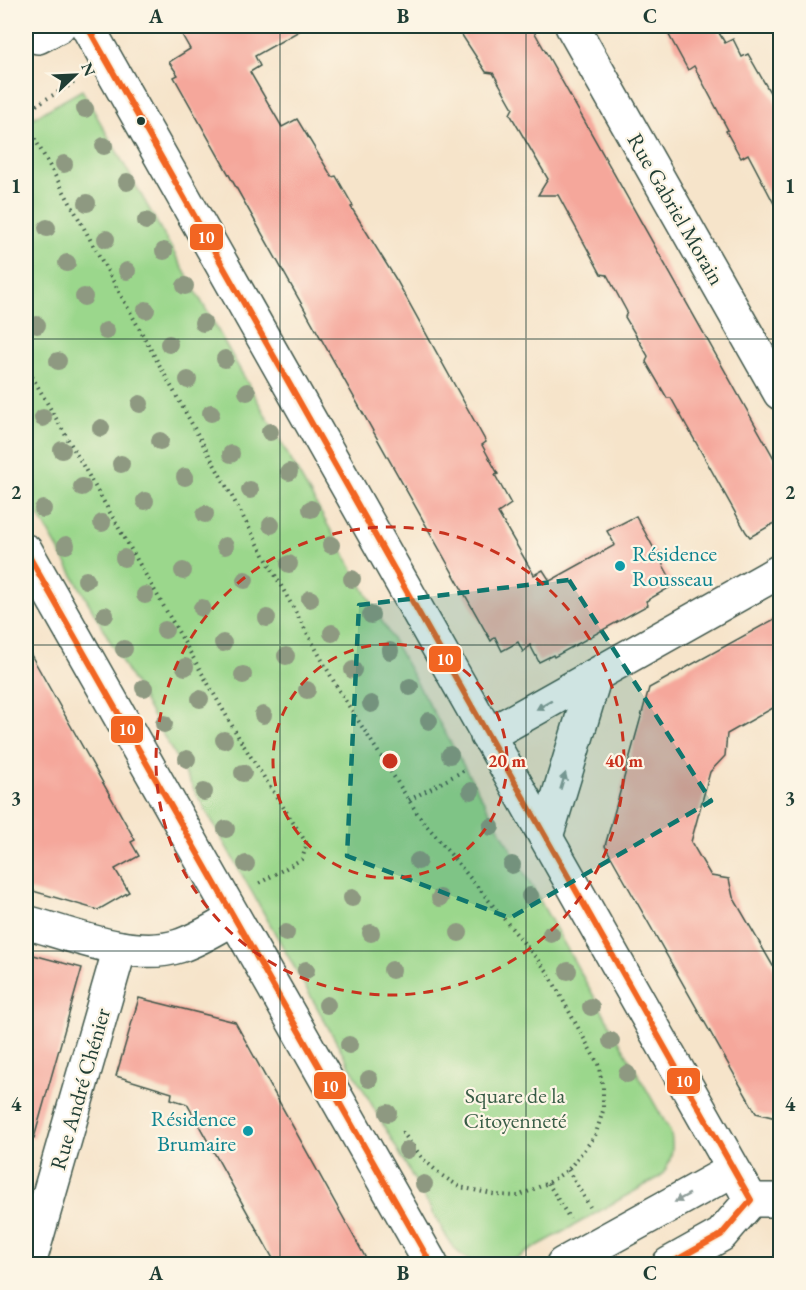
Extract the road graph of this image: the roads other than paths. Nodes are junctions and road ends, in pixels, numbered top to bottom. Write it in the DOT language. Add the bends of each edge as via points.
graph roads {
  1 [pos="87,26"];
  2 [pos="572,26"];
  3 [pos="780,393"];
  4 [pos="26,551"];
  5 [pos="780,571"];
  6 [pos="595,676"];
  7 [pos="488,736"];
  8 [pos="546,837"];
  9 [pos="233,919"];
  10 [pos="26,922"];
  11 [pos="120,948"];
  12 [pos="733,1170"];
  13 [pos="766,1200"];
  14 [pos="29,1264"];
  15 [pos="431,1264"];
  16 [pos="563,1264"];
  17 [pos="669,1264"];
  1 -- 7 [label="street"];
  2 -- 3 [label="street, Rue Gabriel Morain"];
  4 -- 9 [label="street"];
  5 -- 6 [label="street"];
  6 -- 7 [label="street, one-way"];
  8 -- 6 [label="street, one-way"];
  7 -- 8 [label="street"];
  8 -- 12 [label="street"];
  9 -- 11 [label="street" via="178,946 141,951"];
  9 -- 15 [label="street"];
  10 -- 11 [label="street"];
  11 -- 14 [label="street, Rue André Chénier"];
  12 -- 13 [label="street"];
  12 -- 16 [label="street, one-way"];
  13 -- 17 [label="street" via="721,1235"];
}
